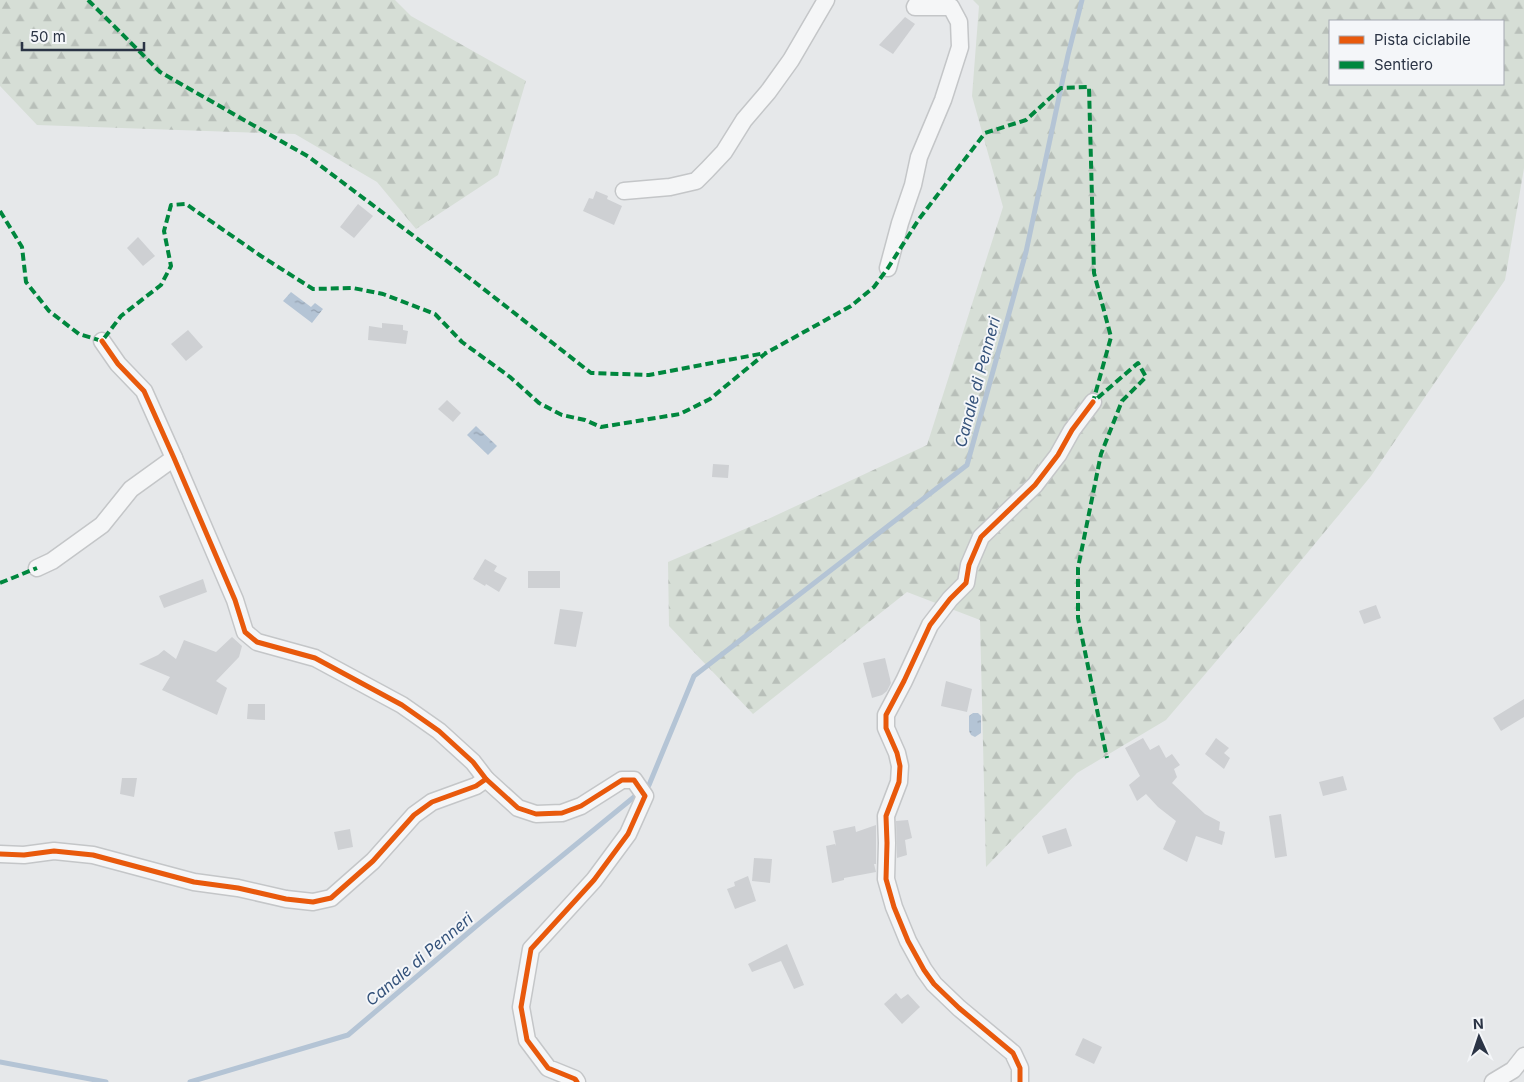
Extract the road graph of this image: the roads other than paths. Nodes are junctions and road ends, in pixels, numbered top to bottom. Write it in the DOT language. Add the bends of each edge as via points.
graph roads {
  1 [pos="826,0"];
  2 [pos="919,0"];
  3 [pos="624,191"];
  4 [pos="888,268"];
  5 [pos="102,342"];
  6 [pos="1094,402"];
  7 [pos="174,458"];
  8 [pos="37,568"];
  9 [pos="486,779"];
  10 [pos="0,854"];
  11 [pos="1524,1056"];
  12 [pos="577,1082"];
  13 [pos="1020,1082"];
  14 [pos="1493,1082"];
  1 -- 3 [label="street" via="791,60 744,120 724,152 696,181"];
  2 -- 4 [label="street" via="915,7 951,7 959,22 960,47 943,100 919,157"];
  5 -- 7 [label="street" via="144,391"];
  6 -- 13 [label="street" via="1035,485 981,537 966,583 930,625 886,715 886,728 900,766 900,782 886,816 886,879 894,907 908,941 934,984 1012,1053 1020,1068"];
  7 -- 8 [label="street" via="130,489 102,525"];
  7 -- 9 [label="street" via="235,600 244,632 257,642 315,658 402,705 439,731 473,762"];
  9 -- 10 [label="street" via="476,786 432,802 414,815 373,861 331,898 313,902 194,882 93,855 54,851"];
  9 -- 12 [label="street" via="518,808 536,814 562,813 581,806 622,780 634,780 645,796 628,834 594,880 530,949 521,1007 527,1040 548,1068"];
  11 -- 14 [label="street" via="1513,1070"];
}
